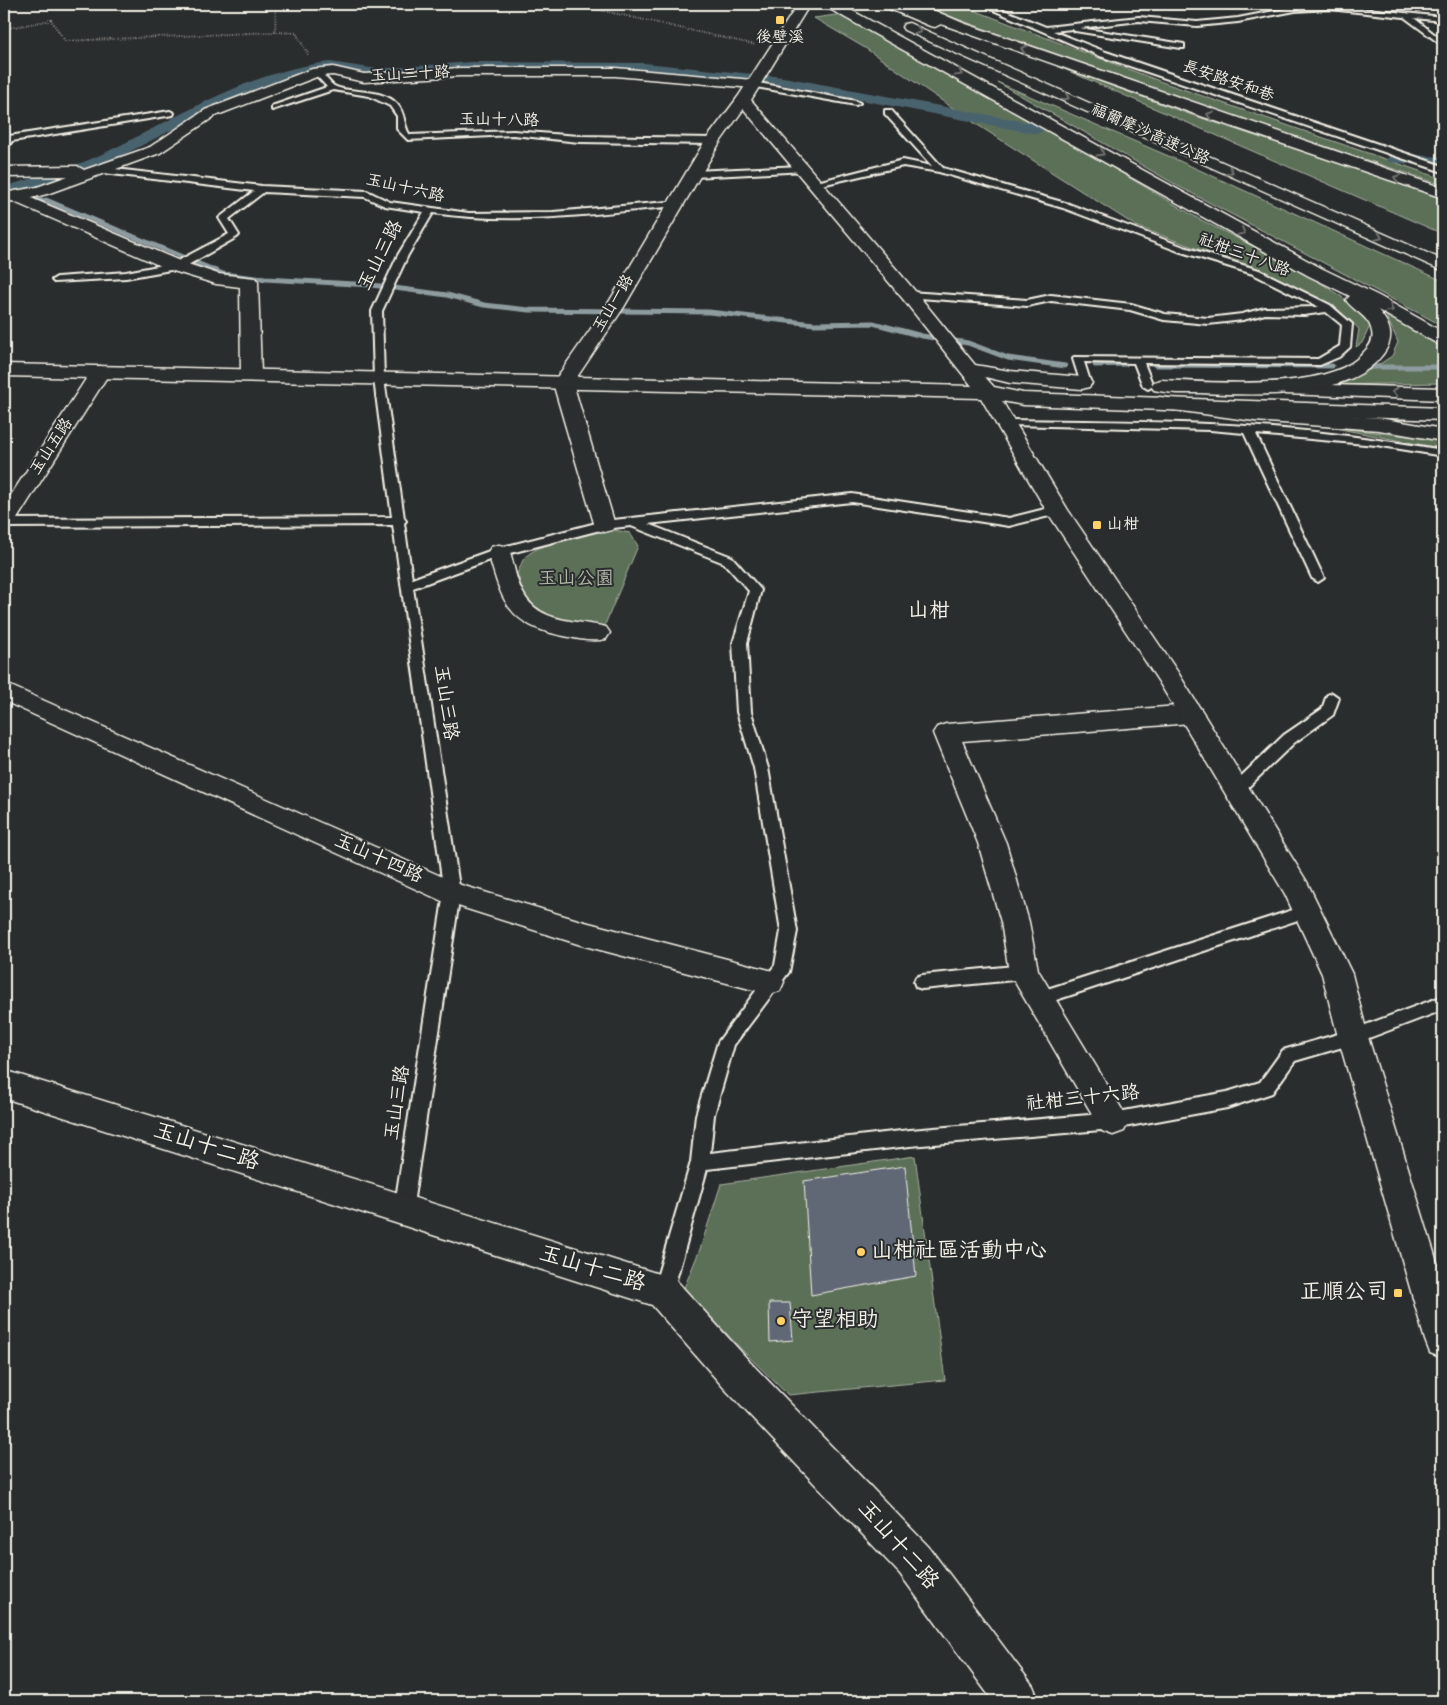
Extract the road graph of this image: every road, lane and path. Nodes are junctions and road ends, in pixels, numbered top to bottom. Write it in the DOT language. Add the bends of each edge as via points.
graph roads {
  1 [pos="276,4"];
  2 [pos="573,4"];
  3 [pos="774,4"];
  4 [pos="857,4"];
  5 [pos="890,4"];
  6 [pos="906,4"];
  7 [pos="983,4"];
  8 [pos="1378,4"];
  9 [pos="835,6"];
  10 [pos="802,7"];
  11 [pos="1406,16"];
  12 [pos="1443,19"];
  13 [pos="1064,27"];
  14 [pos="4,29"];
  15 [pos="1047,29"];
  16 [pos="275,32"];
  17 [pos="1443,44"];
  18 [pos="1181,46"];
  19 [pos="774,48"];
  20 [pos="318,72"];
  21 [pos="755,79"];
  22 [pos="1062,79"];
  23 [pos="332,88"];
  24 [pos="743,100"];
  25 [pos="856,103"];
  26 [pos="275,108"];
  27 [pos="888,112"];
  28 [pos="170,113"];
  29 [pos="713,141"];
  30 [pos="4,147"];
  31 [pos="802,169"];
  32 [pos="1443,169"];
  33 [pos="98,170"];
  34 [pos="940,170"];
  35 [pos="4,172"];
  36 [pos="693,174"];
  37 [pos="816,185"];
  38 [pos="262,189"];
  39 [pos="1443,193"];
  40 [pos="12,197"];
  41 [pos="676,203"];
  42 [pos="429,212"];
  43 [pos="180,265"];
  44 [pos="1443,266"];
  45 [pos="1315,272"];
  46 [pos="57,280"];
  47 [pos="909,295"];
  48 [pos="1326,307"];
  49 [pos="1443,339"];
  50 [pos="951,347"];
  51 [pos="1138,360"];
  52 [pos="4,370"];
  53 [pos="100,372"];
  54 [pos="251,375"];
  55 [pos="379,378"];
  56 [pos="562,383"];
  57 [pos="1086,384"];
  58 [pos="987,392"];
  59 [pos="1156,392"];
  60 [pos="1443,394"];
  61 [pos="1100,402"];
  62 [pos="1443,414"];
  63 [pos="1011,427"];
  64 [pos="1248,430"];
  65 [pos="1443,435"];
  66 [pos="1443,453"];
  67 [pos="1056,510"];
  68 [pos="400,521"];
  69 [pos="4,522"];
  70 [pos="633,522"];
  71 [pos="604,525"];
  72 [pos="500,552"];
  73 [pos="1318,578"];
  74 [pos="409,585"];
  75 [pos="598,633"];
  76 [pos="4,691"];
  77 [pos="1332,698"];
  78 [pos="1191,714"];
  79 [pos="1237,789"];
  80 [pos="452,893"];
  81 [pos="1308,911"];
  82 [pos="1024,972"];
  83 [pos="769,982"];
  84 [pos="922,982"];
  85 [pos="1038,999"];
  86 [pos="1443,1003"];
  87 [pos="1353,1037"];
  88 [pos="4,1084"];
  89 [pos="1114,1121"];
  90 [pos="700,1162"];
  91 [pos="403,1211"];
  92 [pos="663,1292"];
  93 [pos="1443,1340"];
  94 [pos="1018,1701"];
  1 -- 16 [label="path"];
  2 -- 19 [label="path"];
  3 -- 10 [label="lane"];
  4 -- 44 [label="main road, 福爾摩沙高速公路, one-way"];
  5 -- 22 [label="main road"];
  39 -- 6 [label="main road, one-way" via="958,26"];
  7 -- 15 [label="lane, 長安路安和巷"];
  8 -- 11 [label="lane"];
  9 -- 45 [label="main road, one-way"];
  10 -- 19 [label="main road, 玉山一路"];
  11 -- 12 [label="lane, 長安路安和巷"];
  11 -- 13 [label="lane, 長安路安和巷" via="1329,7 1197,24 1140,19"];
  11 -- 17 [label="lane"];
  13 -- 15 [label="lane, 長安路安和巷"];
  13 -- 18 [label="lane"];
  14 -- 16 [label="path" via="51,20 65,41"];
  15 -- 32 [label="lane, 長安路安和巷" via="1103,54"];
  16 -- 20 [label="path" via="296,33"];
  19 -- 21 [label="main road, 玉山一路"];
  20 -- 21 [label="main road, 玉山二十路" via="333,70 364,78 460,72 616,72"];
  20 -- 23 [label="lane"];
  20 -- 33 [label="main road, 玉山二十路" via="210,113 155,150"];
  21 -- 24 [label="main road, 玉山一路"];
  21 -- 25 [label="lane"];
  23 -- 26 [label="lane"];
  23 -- 29 [label="lane, 玉山十八路" via="371,94 393,104 401,116 401,129 408,138 513,133 579,139"];
  24 -- 29 [label="main road, 玉山一路"];
  24 -- 31 [label="main road"];
  27 -- 34 [label="lane"];
  28 -- 30 [label="lane" via="9,139"];
  29 -- 36 [label="main road, 玉山一路"];
  31 -- 36 [label="lane"];
  31 -- 37 [label="main road"];
  33 -- 35 [label="main road"];
  33 -- 38 [label="lane, 玉山十六路"];
  33 -- 40 [label="main road, 玉山二十路"];
  34 -- 37 [label="lane, 社柑三十八路" via="903,163"];
  34 -- 48 [label="lane, 社柑三十八路" via="1066,206 1256,272"];
  36 -- 41 [label="main road, 玉山一路"];
  37 -- 47 [label="main road"];
  38 -- 42 [label="lane, 玉山十六路" via="367,194 388,204"];
  38 -- 43 [label="lane" via="224,218 234,235"];
  40 -- 43 [label="main road"];
  41 -- 42 [label="lane, 玉山十六路" via="537,216 469,216"];
  41 -- 56 [label="main road, 玉山一路" via="612,311"];
  42 -- 55 [label="lane, 玉山三路" via="377,310"];
  43 -- 46 [label="lane"];
  43 -- 54 [label="main road" via="216,279 250,282"];
  45 -- 49 [label="main road, one-way"];
  45 -- 59 [label="main road" via="1360,304 1381,326 1383,338 1378,351 1367,363 1351,374 1296,387"];
  47 -- 48 [label="lane" via="1027,303 1051,298 1208,321 1265,311 1304,312"];
  47 -- 50 [label="main road"];
  48 -- 51 [label="lane, 社柑三十八路" via="1347,324 1345,347 1335,356 1320,362"];
  50 -- 57 [label="main road" via="986,373"];
  50 -- 58 [label="main road"];
  51 -- 57 [label="lane, 社柑三十八路" via="1078,359"];
  51 -- 59 [label="lane"];
  52 -- 53 [label="main road"];
  53 -- 54 [label="main road"];
  53 -- 69 [label="main road, 玉山五路"];
  54 -- 55 [label="main road"];
  55 -- 56 [label="main road"];
  55 -- 68 [label="lane, 玉山三路"];
  56 -- 58 [label="main road"];
  56 -- 71 [label="main road"];
  57 -- 58 [label="main road" via="1019,384"];
  57 -- 59 [label="main road"];
  58 -- 61 [label="main road" via="1023,399"];
  58 -- 63 [label="main road"];
  60 -- 59 [label="main road, one-way"];
  59 -- 61 [label="main road"];
  59 -- 62 [label="main road"];
  59 -- 65 [label="main road" via="1254,415 1379,424"];
  61 -- 63 [label="main road" via="1025,409 1015,415"];
  63 -- 64 [label="lane" via="1210,427"];
  63 -- 67 [label="main road"];
  64 -- 66 [label="lane" via="1376,442"];
  64 -- 73 [label="lane"];
  67 -- 70 [label="lane" via="1009,522 852,498"];
  67 -- 78 [label="main road"];
  68 -- 69 [label="lane"];
  68 -- 74 [label="lane, 玉山三路"];
  70 -- 71 [label="lane"];
  70 -- 83 [label="lane" via="728,560 755,590 740,643 744,712 761,768 789,931 783,967"];
  71 -- 72 [label="lane"];
  72 -- 74 [label="lane"];
  72 -- 75 [label="main road" via="518,605 534,618 564,629"];
  74 -- 80 [label="lane, 玉山三路" via="418,668"];
  76 -- 80 [label="main road, 玉山十四路"];
  77 -- 79 [label="lane" via="1328,712 1290,739"];
  78 -- 79 [label="main road"];
  78 -- 82 [label="main road" via="946,733 992,843 1016,922"];
  79 -- 81 [label="main road"];
  80 -- 83 [label="main road, 玉山十四路" via="581,934"];
  80 -- 91 [label="lane, 玉山三路"];
  81 -- 85 [label="lane"];
  81 -- 87 [label="main road" via="1337,974"];
  82 -- 84 [label="lane"];
  82 -- 85 [label="main road"];
  83 -- 90 [label="lane" via="726,1042 705,1115"];
  85 -- 89 [label="main road"];
  86 -- 87 [label="lane, 社柑三十六路"];
  87 -- 89 [label="lane, 社柑三十六路" via="1289,1055 1266,1088 1227,1100"];
  87 -- 93 [label="main road"];
  88 -- 91 [label="main road, 玉山十二路"];
  89 -- 90 [label="lane, 社柑三十六路" via="910,1138"];
  90 -- 92 [label="lane"];
  91 -- 92 [label="main road, 玉山十二路"];
  92 -- 94 [label="main road, 玉山十二路" via="737,1375 914,1560"];
}
